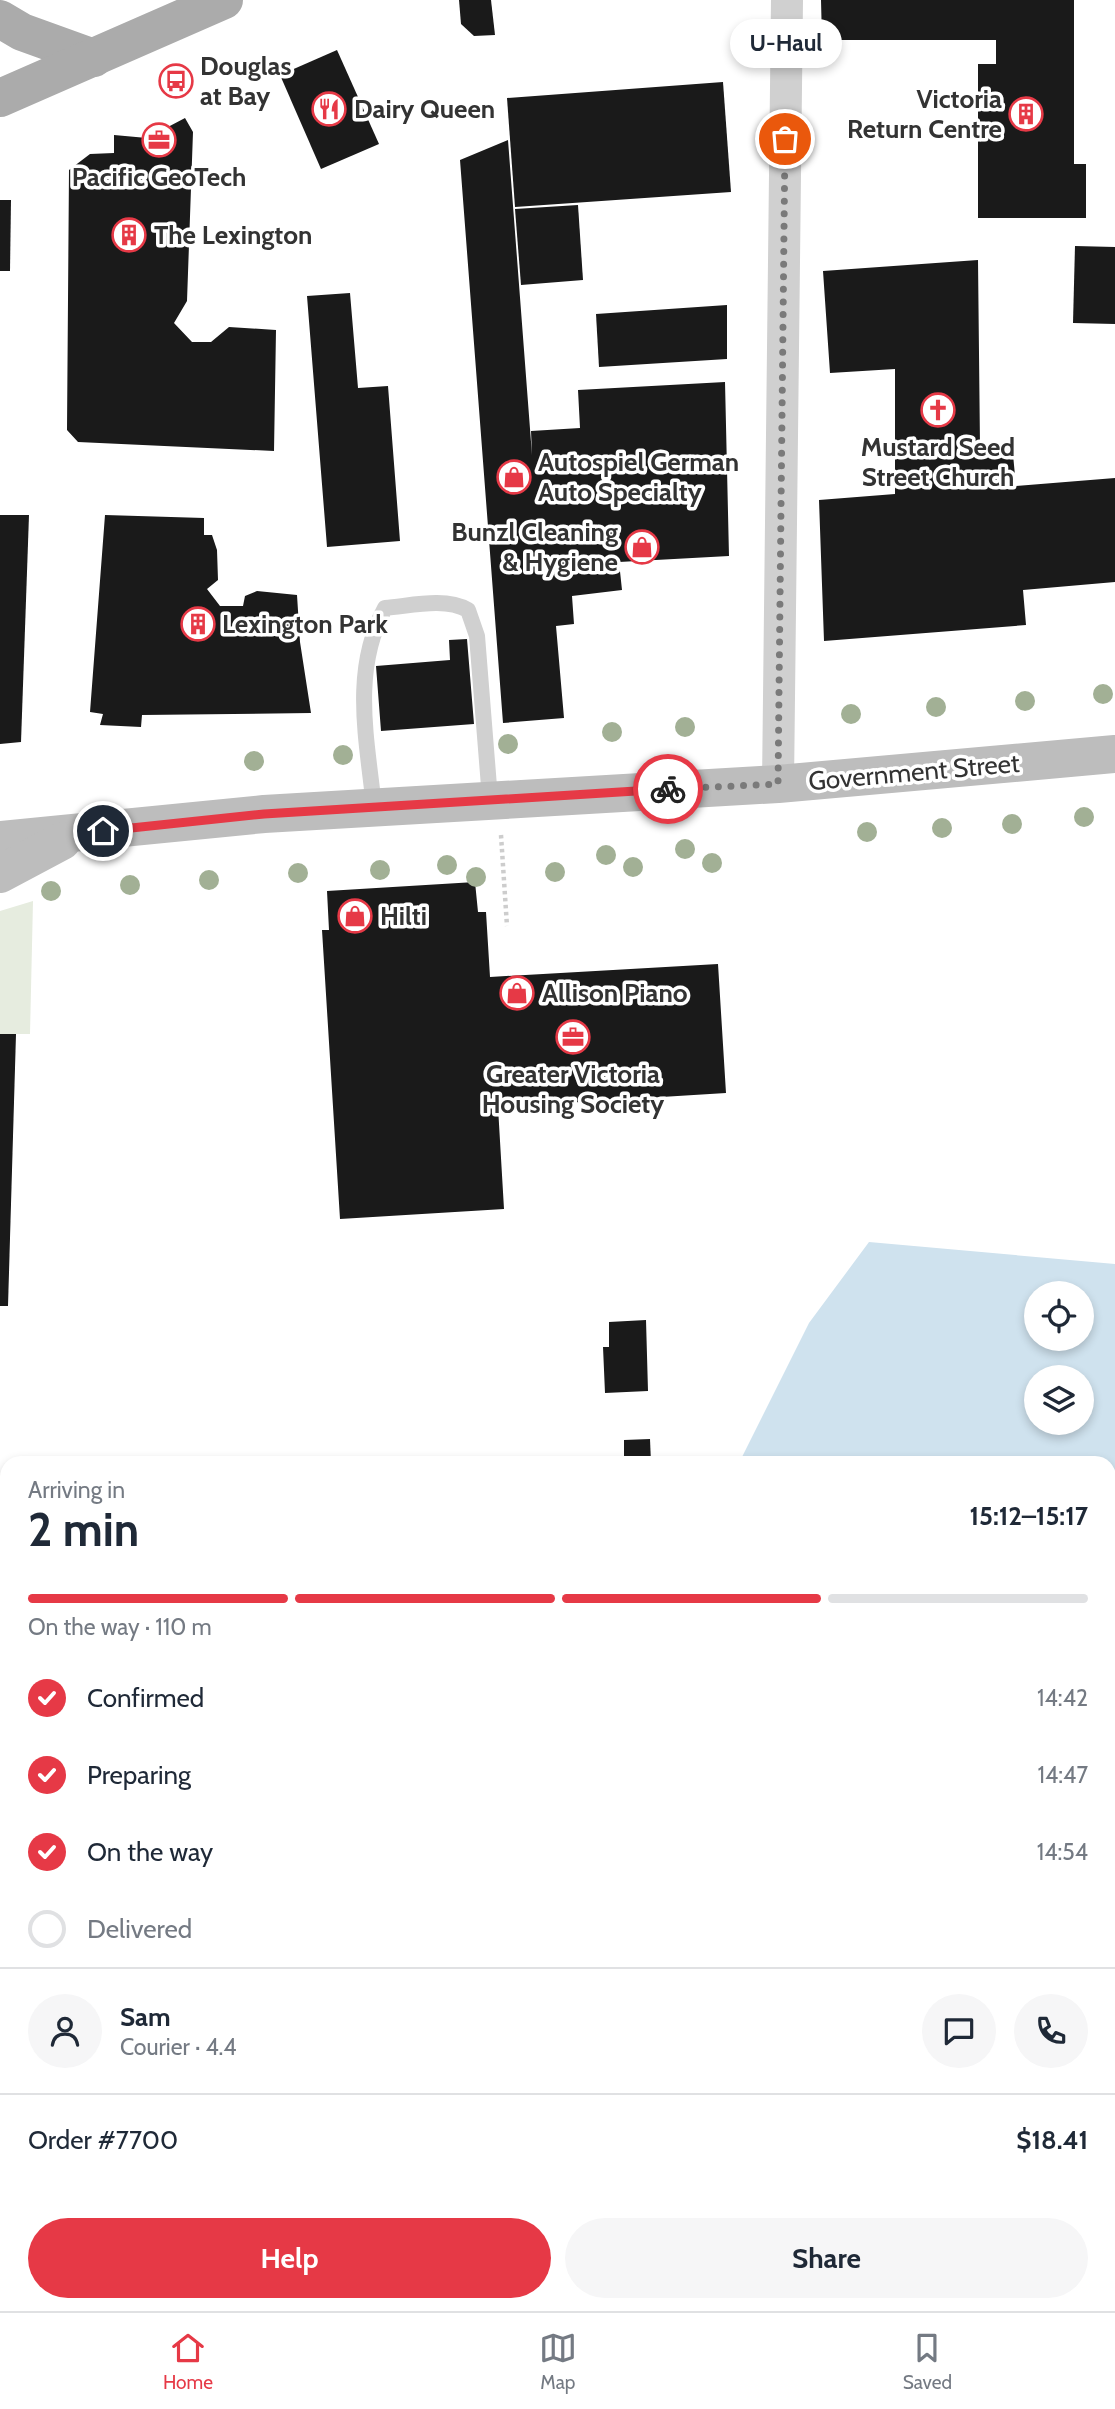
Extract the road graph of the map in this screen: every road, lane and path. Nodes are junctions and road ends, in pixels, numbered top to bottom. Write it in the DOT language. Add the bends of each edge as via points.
graph roads {
  1 [pos="224,0"];
  2 [pos="787,0"];
  3 [pos="0,19"];
  4 [pos="94,58"];
  5 [pos="0,98"];
  6 [pos="1115,754"];
  7 [pos="778,784"];
  8 [pos="490,799"];
  9 [pos="373,807"];
  10 [pos="76,834"];
  11 [pos="0,840"];
  12 [pos="503,867"];
  13 [pos="0,874"];
  14 [pos="508,926"];
  1 -- 4 [label="main road"];
  2 -- 7 [label="street"];
  3 -- 4 [label="main road" via="22,32"];
  4 -- 5 [label="main road"];
  6 -- 7 [label="main road, Government Street"];
  7 -- 8 [label="main road, Government Street"];
  8 -- 9 [label="main road, Government Street"];
  8 -- 9 [label="lane" via="475,628 468,610 443,603 385,608 368,648 362,693"];
  9 -- 10 [label="main road, Government Street"];
  10 -- 11 [label="main road, Government Street"];
  10 -- 13 [label="main road"];
  12 -- 14 [label="path"];
}
